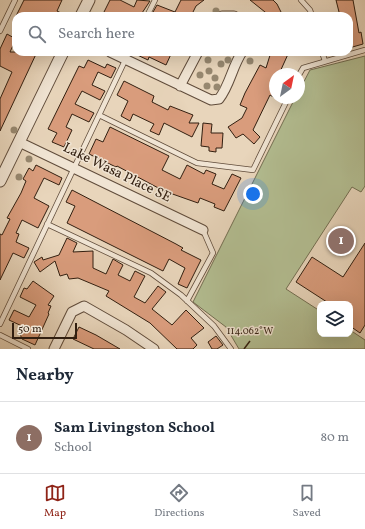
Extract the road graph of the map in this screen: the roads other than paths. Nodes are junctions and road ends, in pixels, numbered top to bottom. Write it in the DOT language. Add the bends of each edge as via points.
graph roads {
  1 [pos="15,0"];
  2 [pos="89,0"];
  3 [pos="155,0"];
  4 [pos="301,0"];
  5 [pos="83,12"];
  6 [pos="149,12"];
  7 [pos="311,12"];
  8 [pos="0,31"];
  9 [pos="365,50"];
  10 [pos="353,53"];
  11 [pos="61,56"];
  12 [pos="127,56"];
  13 [pos="196,56"];
  14 [pos="239,56"];
  15 [pos="323,56"];
  16 [pos="343,56"];
  17 [pos="325,61"];
  18 [pos="302,68"];
  19 [pos="180,86"];
  20 [pos="285,104"];
  21 [pos="99,115"];
  22 [pos="19,142"];
  23 [pos="74,168"];
  24 [pos="0,181"];
  25 [pos="47,224"];
  26 [pos="203,230"];
  27 [pos="187,301"];
  28 [pos="0,324"];
  29 [pos="0,335"];
  30 [pos="28,349"];
  31 [pos="54,349"];
  32 [pos="154,349"];
  33 [pos="231,349"];
  1 -- 8 [label="lane"];
  2 -- 5 [label="street"];
  3 -- 6 [label="lane"];
  4 -- 7 [label="lane"];
  9 -- 10 [label="lane"];
  11 -- 22 [label="street"];
  12 -- 19 [label="street"];
  12 -- 21 [label="lane"];
  13 -- 19 [label="street"];
  14 -- 19 [label="street" via="225,91 219,99 202,97"];
  15 -- 17 [label="lane"];
  16 -- 17 [label="lane"];
  17 -- 18 [label="lane"];
  20 -- 21 [label="lane" via="253,170 197,163"];
  21 -- 23 [label="lane"];
  22 -- 23 [label="street, Lake Wasa Place SE"];
  22 -- 24 [label="street"];
  23 -- 25 [label="lane"];
  23 -- 26 [label="street, Lake Wasa Place SE"];
  25 -- 27 [label="lane" via="151,273"];
  25 -- 28 [label="lane"];
  26 -- 27 [label="lane" via="213,253"];
  27 -- 33 [label="lane" via="214,326"];
  29 -- 30 [label="lane"];
  31 -- 32 [label="street" via="72,312 84,306"];
}
